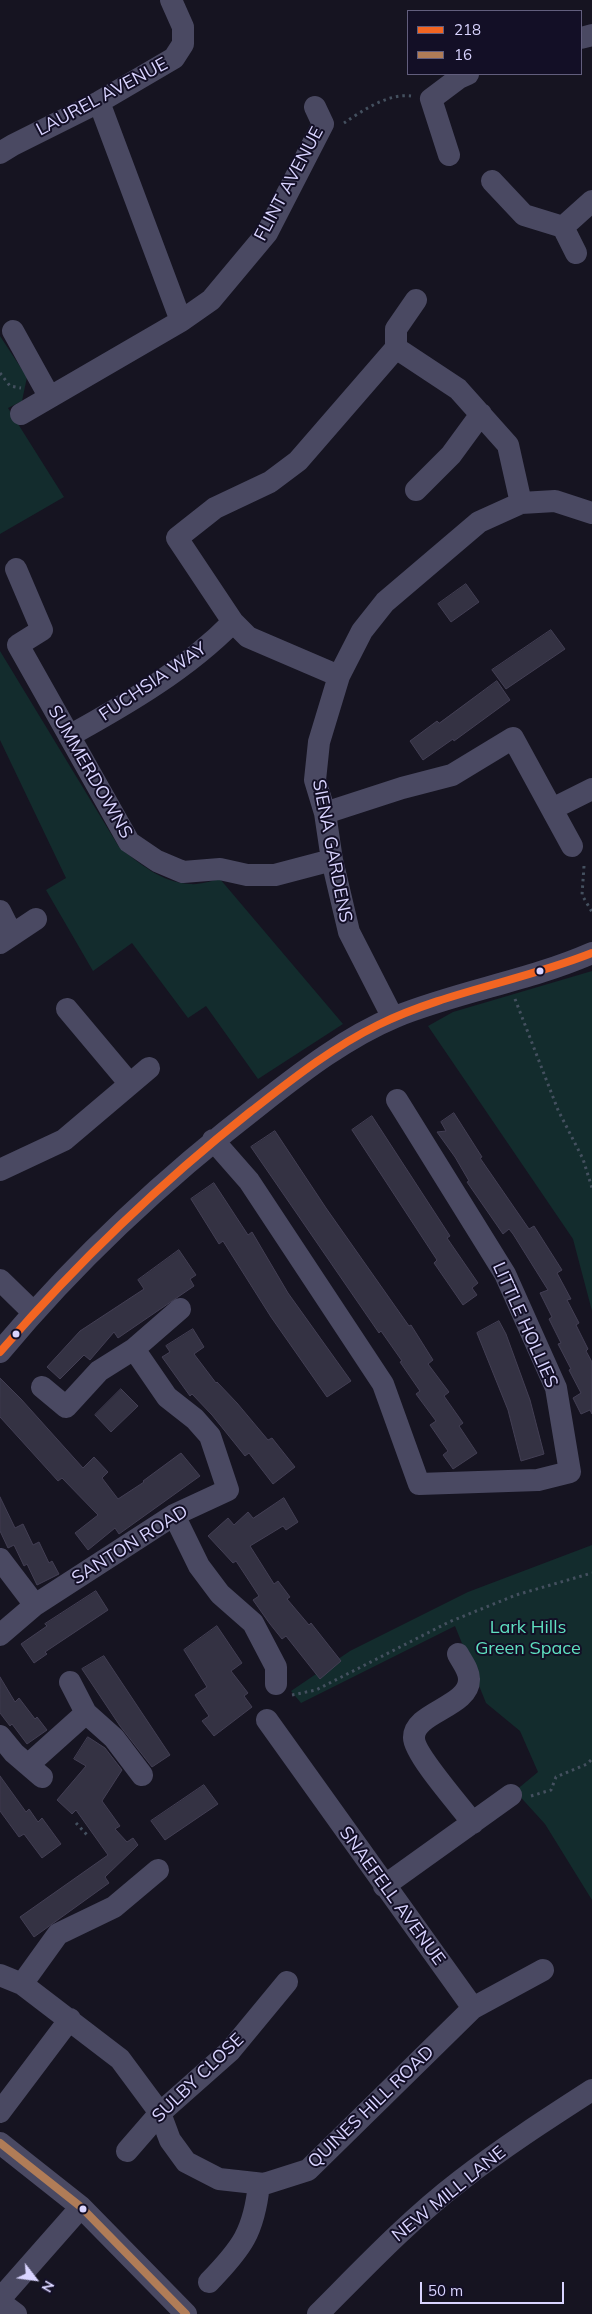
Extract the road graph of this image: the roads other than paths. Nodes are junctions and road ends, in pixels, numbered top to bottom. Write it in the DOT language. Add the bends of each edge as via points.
graph roads {
  1 [pos="171,0"];
  2 [pos="466,75"];
  3 [pos="99,102"];
  4 [pos="319,115"];
  5 [pos="0,154"];
  6 [pos="449,155"];
  7 [pos="492,180"];
  8 [pos="592,201"];
  9 [pos="563,227"];
  10 [pos="576,253"];
  11 [pos="416,300"];
  12 [pos="181,321"];
  13 [pos="13,331"];
  14 [pos="396,348"];
  15 [pos="49,396"];
  16 [pos="20,414"];
  17 [pos="481,414"];
  18 [pos="416,490"];
  19 [pos="521,503"];
  20 [pos="592,513"];
  21 [pos="16,569"];
  22 [pos="233,622"];
  23 [pos="339,676"];
  24 [pos="69,736"];
  25 [pos="592,789"];
  26 [pos="552,809"];
  27 [pos="325,813"];
  28 [pos="572,846"];
  29 [pos="332,860"];
  30 [pos="0,911"];
  31 [pos="36,919"];
  32 [pos="6,939"];
  33 [pos="592,953"];
  34 [pos="67,1009"];
  35 [pos="393,1018"];
  36 [pos="149,1068"];
  37 [pos="130,1084"];
  38 [pos="397,1100"];
  39 [pos="213,1140"];
  40 [pos="0,1170"];
  41 [pos="0,1280"];
  42 [pos="180,1309"];
  43 [pos="33,1312"];
  44 [pos="134,1350"];
  45 [pos="0,1352"];
  46 [pos="42,1387"];
  47 [pos="174,1515"];
  48 [pos="0,1559"];
  49 [pos="35,1605"];
  50 [pos="0,1635"];
  51 [pos="458,1654"];
  52 [pos="70,1682"];
  53 [pos="276,1684"];
  54 [pos="86,1713"];
  55 [pos="267,1720"];
  56 [pos="0,1736"];
  57 [pos="142,1775"];
  58 [pos="511,1796"];
  59 [pos="473,1822"];
  60 [pos="158,1870"];
  61 [pos="384,1886"];
  62 [pos="543,1970"];
  63 [pos="0,1975"];
  64 [pos="288,1982"];
  65 [pos="22,1984"];
  66 [pos="473,2008"];
  67 [pos="70,2018"];
  68 [pos="592,2090"];
  69 [pos="0,2112"];
  70 [pos="160,2113"];
  71 [pos="0,2144"];
  72 [pos="127,2151"];
  73 [pos="259,2184"];
  74 [pos="81,2207"];
  75 [pos="209,2282"];
  76 [pos="0,2300"];
  77 [pos="16,2314"];
  78 [pos="186,2314"];
  79 [pos="318,2314"];
  1 -- 3 [label="street, LAUREL AVENUE" via="183,27 183,44 174,58"];
  2 -- 6 [label="street" via="431,99"];
  3 -- 5 [label="street, LAUREL AVENUE"];
  3 -- 12 [label="street"];
  4 -- 12 [label="street, FLINT AVENUE" via="267,234 211,300"];
  7 -- 9 [label="street" via="524,215"];
  8 -- 9 [label="street"];
  9 -- 10 [label="street"];
  11 -- 14 [label="street" via="396,329"];
  12 -- 15 [label="street, FLINT AVENUE"];
  13 -- 15 [label="street"];
  14 -- 17 [label="street" via="458,389"];
  14 -- 22 [label="street" via="298,461 270,482 215,508 177,538"];
  15 -- 16 [label="street, FLINT AVENUE"];
  17 -- 18 [label="street" via="451,455"];
  17 -- 19 [label="street" via="508,445"];
  19 -- 20 [label="street, SIENA GARDENS" via="555,501"];
  19 -- 23 [label="street, SIENA GARDENS" via="480,522 385,602 362,631"];
  21 -- 24 [label="street, SUMMERDOWNS" via="42,630 18,645"];
  22 -- 23 [label="street" via="248,637"];
  22 -- 24 [label="street, FUCHSIA WAY" via="183,665 119,708"];
  23 -- 27 [label="street, SIENA GARDENS" via="319,742 315,780"];
  24 -- 29 [label="street, SUMMERDOWNS" via="129,842 157,862 183,872 220,869 247,875 275,875"];
  25 -- 26 [label="street"];
  26 -- 27 [label="street" via="513,738 452,775"];
  26 -- 28 [label="street"];
  27 -- 29 [label="street, SIENA GARDENS"];
  29 -- 35 [label="street, SIENA GARDENS" via="349,932"];
  30 -- 32 [label="street"];
  31 -- 32 [label="street"];
  33 -- 35 [label="street" via="509,983 438,1001"];
  34 -- 37 [label="street"];
  35 -- 39 [label="street" via="348,1042 298,1075"];
  36 -- 37 [label="street"];
  37 -- 40 [label="street" via="64,1140"];
  38 -- 39 [label="street, LITTLE HOLLIES" via="509,1282 556,1388 570,1472 538,1480 419,1484 383,1384 249,1181"];
  39 -- 43 [label="street" via="124,1219"];
  41 -- 43 [label="street"];
  42 -- 44 [label="street"];
  43 -- 45 [label="street"];
  44 -- 46 [label="street" via="99,1370 66,1407"];
  44 -- 47 [label="street, SANTON ROAD" via="167,1397 195,1419 210,1436 228,1490"];
  47 -- 49 [label="street, SANTON ROAD"];
  47 -- 53 [label="street" via="199,1566 220,1594 253,1623 276,1667"];
  48 -- 49 [label="street"];
  49 -- 50 [label="street, SANTON ROAD"];
  51 -- 59 [label="street" via="468,1672 468,1687 416,1729 413,1737 428,1765"];
  52 -- 54 [label="street"];
  54 -- 56 [label="street" via="35,1771"];
  54 -- 57 [label="street" via="114,1738"];
  55 -- 61 [label="street, SNAEFELL AVENUE"];
  58 -- 59 [label="street"];
  59 -- 61 [label="street"];
  60 -- 65 [label="street" via="114,1907 58,1934"];
  61 -- 66 [label="street, SNAEFELL AVENUE"];
  62 -- 66 [label="street, QUINES HILL ROAD"];
  63 -- 65 [label="street, QUINES HILL ROAD"];
  64 -- 70 [label="street, SULBY CLOSE" via="230,2050"];
  65 -- 67 [label="street, QUINES HILL ROAD"];
  66 -- 73 [label="street, QUINES HILL ROAD" via="308,2170"];
  67 -- 69 [label="street"];
  67 -- 70 [label="street, QUINES HILL ROAD" via="120,2059"];
  68 -- 79 [label="street, NEW MILL LANE" via="530,2129 458,2182 388,2244"];
  70 -- 72 [label="street, SULBY CLOSE"];
  70 -- 73 [label="street, QUINES HILL ROAD" via="170,2140 186,2162 219,2179"];
  71 -- 74 [label="street"];
  73 -- 75 [label="street" via="252,2223 244,2241 233,2258"];
  74 -- 76 [label="street"];
  74 -- 78 [label="street"];
  76 -- 77 [label="street"];
}
